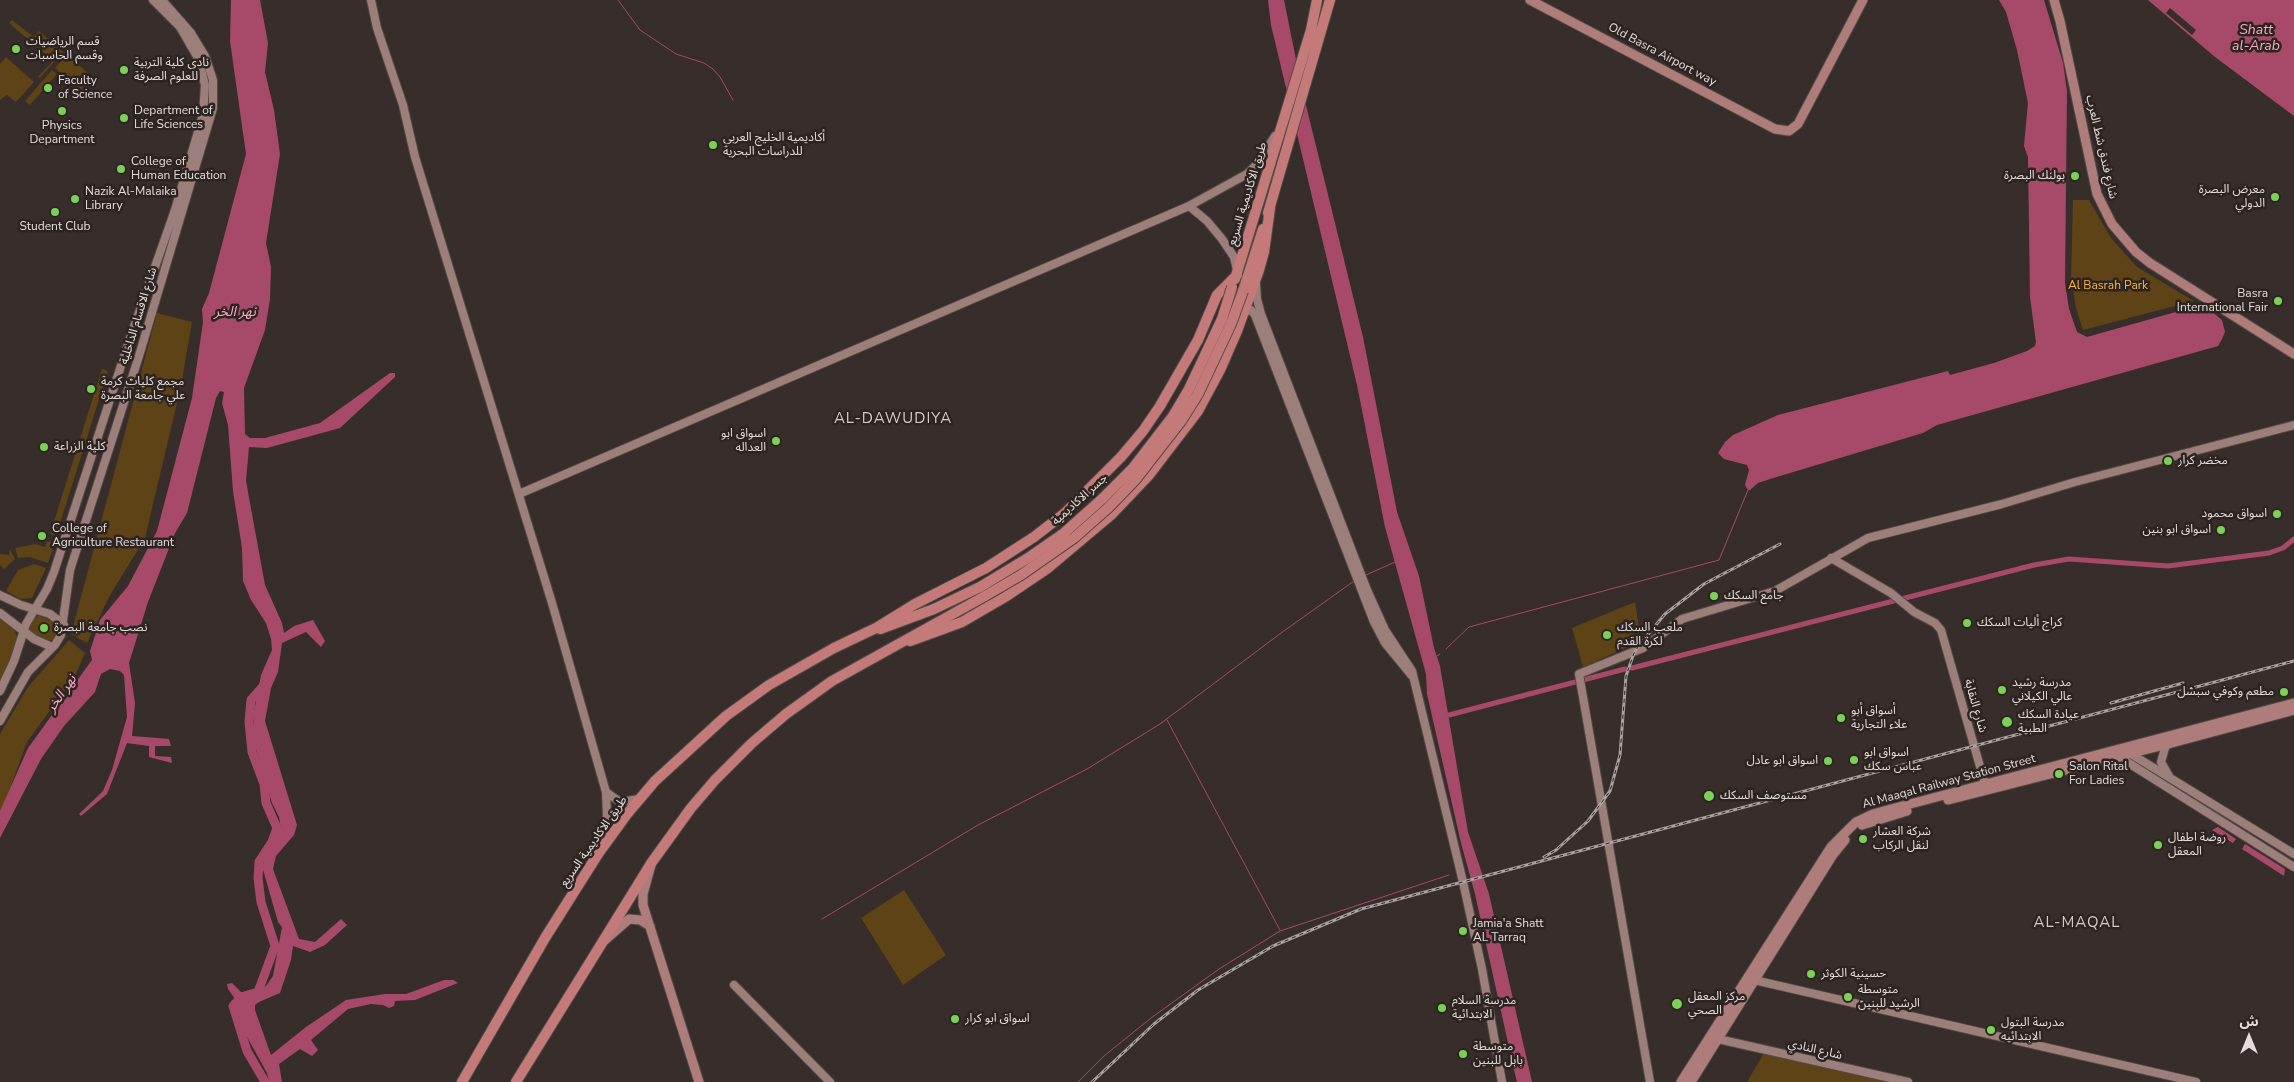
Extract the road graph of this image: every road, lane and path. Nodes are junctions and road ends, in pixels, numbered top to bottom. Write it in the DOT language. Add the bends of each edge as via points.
graph roads {
  1 [pos="153,0"];
  2 [pos="162,0"];
  3 [pos="371,0"];
  4 [pos="1316,0"];
  5 [pos="1330,0"];
  6 [pos="1530,0"];
  7 [pos="1542,0"];
  8 [pos="1863,0"];
  9 [pos="2054,0"];
  10 [pos="208,73"];
  11 [pos="206,94"];
  12 [pos="214,94"];
  13 [pos="1286,112"];
  14 [pos="1787,130"];
  15 [pos="1188,206"];
  16 [pos="1270,208"];
  17 [pos="1259,270"];
  18 [pos="1237,274"];
  19 [pos="1232,287"];
  20 [pos="1243,291"];
  21 [pos="1244,312"];
  22 [pos="2294,354"];
  23 [pos="1160,406"];
  24 [pos="2294,425"];
  25 [pos="1185,430"];
  26 [pos="1088,493"];
  27 [pos="519,494"];
  28 [pos="1111,515"];
  29 [pos="1831,558"];
  30 [pos="982,591"];
  31 [pos="0,595"];
  32 [pos="34,609"];
  33 [pos="0,613"];
  34 [pos="64,625"];
  35 [pos="24,631"];
  36 [pos="856,638"];
  37 [pos="52,647"];
  38 [pos="879,654"];
  39 [pos="1413,677"];
  40 [pos="0,691"];
  41 [pos="2294,703"];
  42 [pos="2294,710"];
  43 [pos="0,721"];
  44 [pos="2168,744"];
  45 [pos="2117,754"];
  46 [pos="2130,755"];
  47 [pos="2173,781"];
  48 [pos="1985,784"];
  49 [pos="606,792"];
  50 [pos="640,799"];
  51 [pos="2205,799"];
  52 [pos="2199,807"];
  53 [pos="2257,830"];
  54 [pos="2251,840"];
  55 [pos="598,854"];
  56 [pos="2294,854"];
  57 [pos="652,862"];
  58 [pos="2294,867"];
  59 [pos="652,928"];
  60 [pos="604,941"];
  61 [pos="1754,980"];
  62 [pos="734,985"];
  63 [pos="1718,1039"];
  64 [pos="2153,1072"];
  65 [pos="462,1082"];
  66 [pos="516,1082"];
  67 [pos="699,1082"];
  68 [pos="830,1082"];
  69 [pos="1502,1082"];
  70 [pos="1650,1082"];
  71 [pos="1681,1082"];
  72 [pos="1691,1082"];
  73 [pos="1908,1082"];
  74 [pos="2151,1082"];
  75 [pos="2196,1082"];
  1 -- 10 [label="street, شارع الاقسام الداخلية" via="180,27"];
  2 -- 10 [label="street, شارع الاقسام الداخلية" via="196,41"];
  3 -- 27 [label="street" via="403,104 415,157"];
  4 -- 13 [label="highway, طريق الاكاديمية السريع" via="1312,26"];
  5 -- 16 [label="highway, طريق الاكاديمية السريع"];
  6 -- 14 [label="main road, Old Basra Airport way" via="1775,129"];
  7 -- 14 [label="main road, Old Basra Airport way"];
  8 -- 14 [label="main road" via="1798,124"];
  9 -- 22 [label="main road, شارع فندق شط العرب" via="2097,194 2112,224 2136,252 2150,262"];
  10 -- 11 [label="street, شارع الاقسام الداخلية"];
  10 -- 12 [label="street, شارع الاقسام الداخلية"];
  11 -- 12 [label="street" via="211,91"];
  11 -- 32 [label="street, شارع الاقسام الداخلية" via="203,115 175,210 53,574"];
  12 -- 34 [label="street, شارع الاقسام الداخلية" via="210,119 139,356 70,570"];
  13 -- 15 [label="street" via="1270,146 1247,174"];
  13 -- 18 [label="highway, طريق الاكاديمية السريع"];
  15 -- 18 [label="street" via="1222,239 1234,257"];
  15 -- 27 [label="street"];
  16 -- 17 [label="highway"];
  16 -- 20 [label="highway, طريق الاكاديمية السريع"];
  17 -- 21 [label="highway"];
  17 -- 39 [label="street" via="1257,299 1306,432 1379,619 1411,668"];
  18 -- 19 [label="highway, طريق الاكاديمية السريع"];
  18 -- 23 [label="highway" via="1217,295 1198,340"];
  19 -- 30 [label="highway, جسر الاكاديمية, bridge" via="1222,318 1189,388 1173,416 1133,468 1064,532"];
  20 -- 30 [label="highway, جسر الاكاديمية, bridge" via="1198,394 1136,479 1074,538 1021,576"];
  21 -- 25 [label="highway" via="1208,394"];
  21 -- 39 [label="street" via="1249,309 1255,315 1374,622 1385,643"];
  23 -- 25 [label="highway" via="1161,416 1167,424"];
  23 -- 26 [label="highway" via="1122,457"];
  24 -- 29 [label="street" via="1862,540"];
  25 -- 28 [label="highway"];
  26 -- 28 [label="highway"];
  26 -- 36 [label="highway" via="1034,537 986,568"];
  27 -- 49 [label="street"];
  28 -- 38 [label="highway" via="1048,568 1005,597 962,622"];
  29 -- 48 [label="street, شارع النقابة" via="1894,595 1938,626 1944,634"];
  29 -- 70 [label="street" via="1775,591 1682,619 1643,648 1579,674"];
  30 -- 36 [label="highway, جسر الاكاديمية"];
  30 -- 38 [label="highway, جسر الاكاديمية"];
  31 -- 32 [label="street"];
  32 -- 34 [label="street" via="50,614"];
  32 -- 35 [label="street, شارع الاقسام الداخلية"];
  33 -- 35 [label="street"];
  34 -- 37 [label="street, شارع الاقسام الداخلية" via="61,636"];
  35 -- 37 [label="street"];
  35 -- 40 [label="street, شارع الاقسام الداخلية"];
  36 -- 50 [label="highway, طريق الاكاديمية السريع" via="793,670 740,705 671,765"];
  37 -- 43 [label="street, شارع الاقسام الداخلية" via="24,678"];
  38 -- 57 [label="highway" via="847,671 802,702 752,743 703,794"];
  39 -- 69 [label="street" via="1463,882"];
  41 -- 46 [label="main road, Al Maaqal Railway Station Street"];
  42 -- 44 [label="main road, Al Maaqal Railway Station Street"];
  44 -- 46 [label="main road, Al Maaqal Railway Station Street"];
  44 -- 47 [label="street" via="2161,762"];
  45 -- 46 [label="main road, Al Maaqal Railway Station Street"];
  45 -- 46 [label="street"];
  45 -- 48 [label="main road, Al Maaqal Railway Station Street"];
  45 -- 61 [label="main road, Al Maaqal Railway Station Street" via="1859,826 1832,856"];
  46 -- 47 [label="street"];
  46 -- 52 [label="street"];
  47 -- 51 [label="street"];
  48 -- 71 [label="main road, Al Maaqal Railway Station Street" via="1873,814 1843,833"];
  49 -- 50 [label="street" via="620,802"];
  49 -- 55 [label="street" via="608,816"];
  50 -- 55 [label="highway, طريق الاكاديمية السريع"];
  51 -- 52 [label="street"];
  51 -- 53 [label="street"];
  52 -- 54 [label="street"];
  53 -- 54 [label="street"];
  53 -- 56 [label="street"];
  54 -- 58 [label="street"];
  55 -- 65 [label="highway, طريق الاكاديمية السريع"];
  57 -- 59 [label="main road" via="642,899"];
  57 -- 60 [label="highway"];
  59 -- 60 [label="main road" via="640,920 629,919"];
  59 -- 67 [label="main road"];
  60 -- 66 [label="highway"];
  61 -- 63 [label="main road, Al Maaqal Railway Station Street"];
  61 -- 64 [label="street"];
  62 -- 68 [label="street"];
  63 -- 72 [label="main road, Al Maaqal Railway Station Street"];
  63 -- 73 [label="street, شارع النادي"];
  64 -- 74 [label="street"];
  64 -- 75 [label="street"];
}
